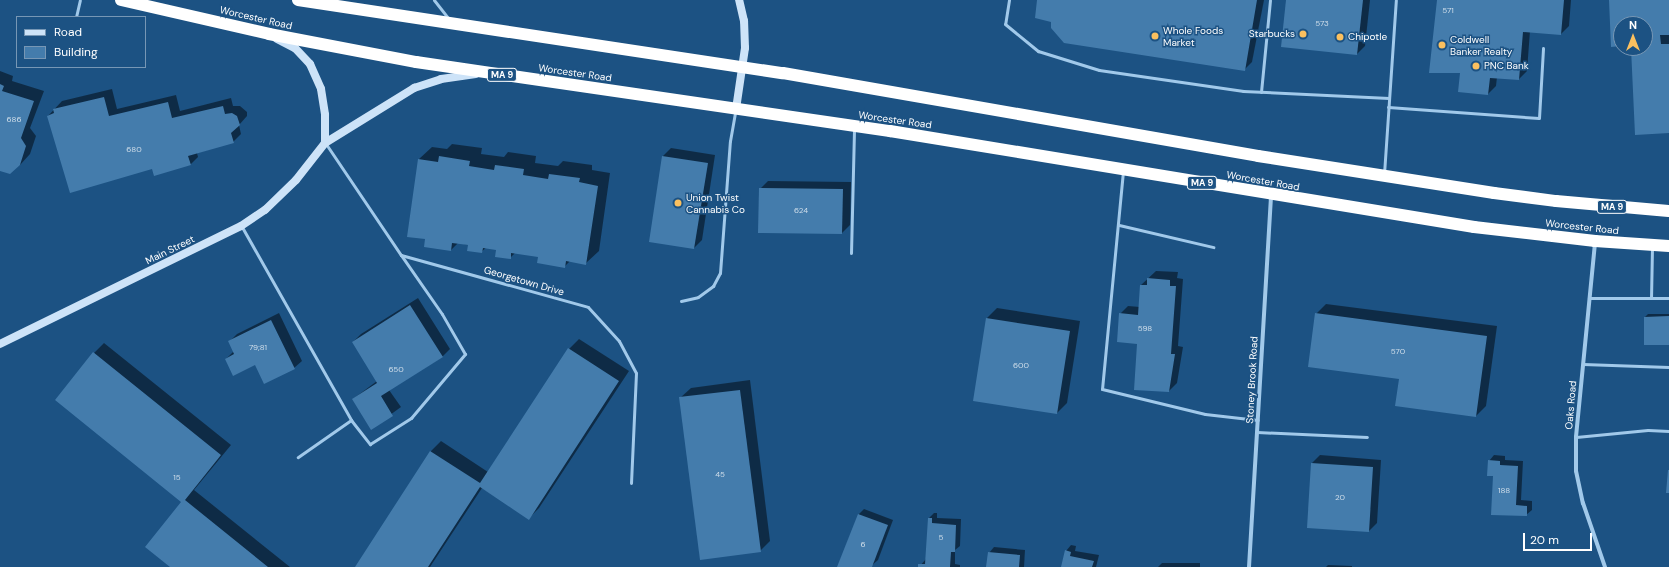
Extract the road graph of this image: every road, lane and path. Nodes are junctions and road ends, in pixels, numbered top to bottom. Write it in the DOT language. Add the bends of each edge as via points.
graph roads {
  1 [pos="80,0"];
  2 [pos="121,0"];
  3 [pos="298,0"];
  4 [pos="434,0"];
  5 [pos="739,0"];
  6 [pos="1008,0"];
  7 [pos="1270,0"];
  8 [pos="1396,0"];
  9 [pos="76,16"];
  10 [pos="453,25"];
  11 [pos="269,34"];
  12 [pos="1543,48"];
  13 [pos="743,68"];
  14 [pos="484,73"];
  15 [pos="1262,92"];
  16 [pos="1389,98"];
  17 [pos="1388,107"];
  18 [pos="736,108"];
  19 [pos="854,127"];
  20 [pos="325,143"];
  21 [pos="1123,169"];
  22 [pos="1384,176"];
  23 [pos="1271,195"];
  24 [pos="1669,211"];
  25 [pos="1119,225"];
  26 [pos="241,226"];
  27 [pos="1595,241"];
  28 [pos="1652,245"];
  29 [pos="1669,246"];
  30 [pos="1213,247"];
  31 [pos="851,253"];
  32 [pos="401,255"];
  33 [pos="1589,298"];
  34 [pos="1651,298"];
  35 [pos="1669,298"];
  36 [pos="681,301"];
  37 [pos="0,344"];
  38 [pos="1583,364"];
  39 [pos="1669,367"];
  40 [pos="351,420"];
  41 [pos="1258,420"];
  42 [pos="1669,431"];
  43 [pos="1257,432"];
  44 [pos="1367,437"];
  45 [pos="1576,437"];
  46 [pos="298,456"];
  47 [pos="632,483"];
  48 [pos="1249,567"];
  49 [pos="1605,567"];
  1 -- 9 [label="lane"];
  2 -- 11 [label="highway, Worcester Road / MA 9"];
  3 -- 10 [label="highway, MA 9"];
  4 -- 10 [label="lane"];
  5 -- 13 [label="street" via="744,21"];
  6 -- 15 [label="lane" via="1005,24 1038,51 1099,70"];
  7 -- 15 [label="lane"];
  8 -- 16 [label="lane"];
  10 -- 13 [label="highway, MA 9"];
  11 -- 14 [label="highway, Worcester Road / MA 9"];
  11 -- 20 [label="street" via="295,48 310,64 321,89 325,115"];
  12 -- 17 [label="lane" via="1539,118"];
  13 -- 18 [label="street"];
  13 -- 22 [label="highway, MA 9"];
  14 -- 18 [label="highway, Worcester Road / MA 9"];
  14 -- 20 [label="street, Main Street" via="441,79 414,88"];
  15 -- 16 [label="lane"];
  16 -- 17 [label="lane"];
  17 -- 22 [label="lane"];
  18 -- 19 [label="highway, Worcester Road / MA 9"];
  18 -- 36 [label="lane" via="730,141 720,273 713,286 698,297"];
  19 -- 21 [label="highway, Worcester Road / MA 9"];
  19 -- 31 [label="lane"];
  20 -- 26 [label="street, Main Street" via="296,180 265,210"];
  20 -- 32 [label="lane"];
  21 -- 23 [label="highway, Worcester Road / MA 9"];
  21 -- 25 [label="lane"];
  22 -- 24 [label="highway, MA 9" via="1556,201"];
  23 -- 27 [label="highway, Worcester Road / MA 9" via="1474,227"];
  23 -- 41 [label="street, Stoney Brook Road"];
  25 -- 30 [label="lane"];
  25 -- 41 [label="lane" via="1102,389 1205,414"];
  26 -- 37 [label="street, Main Street"];
  26 -- 40 [label="lane"];
  27 -- 28 [label="highway, Worcester Road / MA 9"];
  27 -- 33 [label="street, Oaks Road"];
  28 -- 29 [label="highway, Worcester Road / MA 9"];
  28 -- 34 [label="lane"];
  32 -- 40 [label="lane" via="442,314 465,354 411,418 370,444"];
  32 -- 47 [label="lane, Georgetown Drive" via="588,307 619,341 636,373"];
  33 -- 34 [label="lane"];
  33 -- 38 [label="street, Oaks Road"];
  34 -- 35 [label="lane"];
  38 -- 39 [label="lane"];
  38 -- 45 [label="street, Oaks Road"];
  40 -- 46 [label="lane"];
  41 -- 43 [label="street, Stoney Brook Road"];
  42 -- 45 [label="lane" via="1648,430"];
  43 -- 44 [label="lane"];
  43 -- 48 [label="street, Stoney Brook Road"];
  45 -- 49 [label="street, Oaks Road" via="1577,478"];
}
